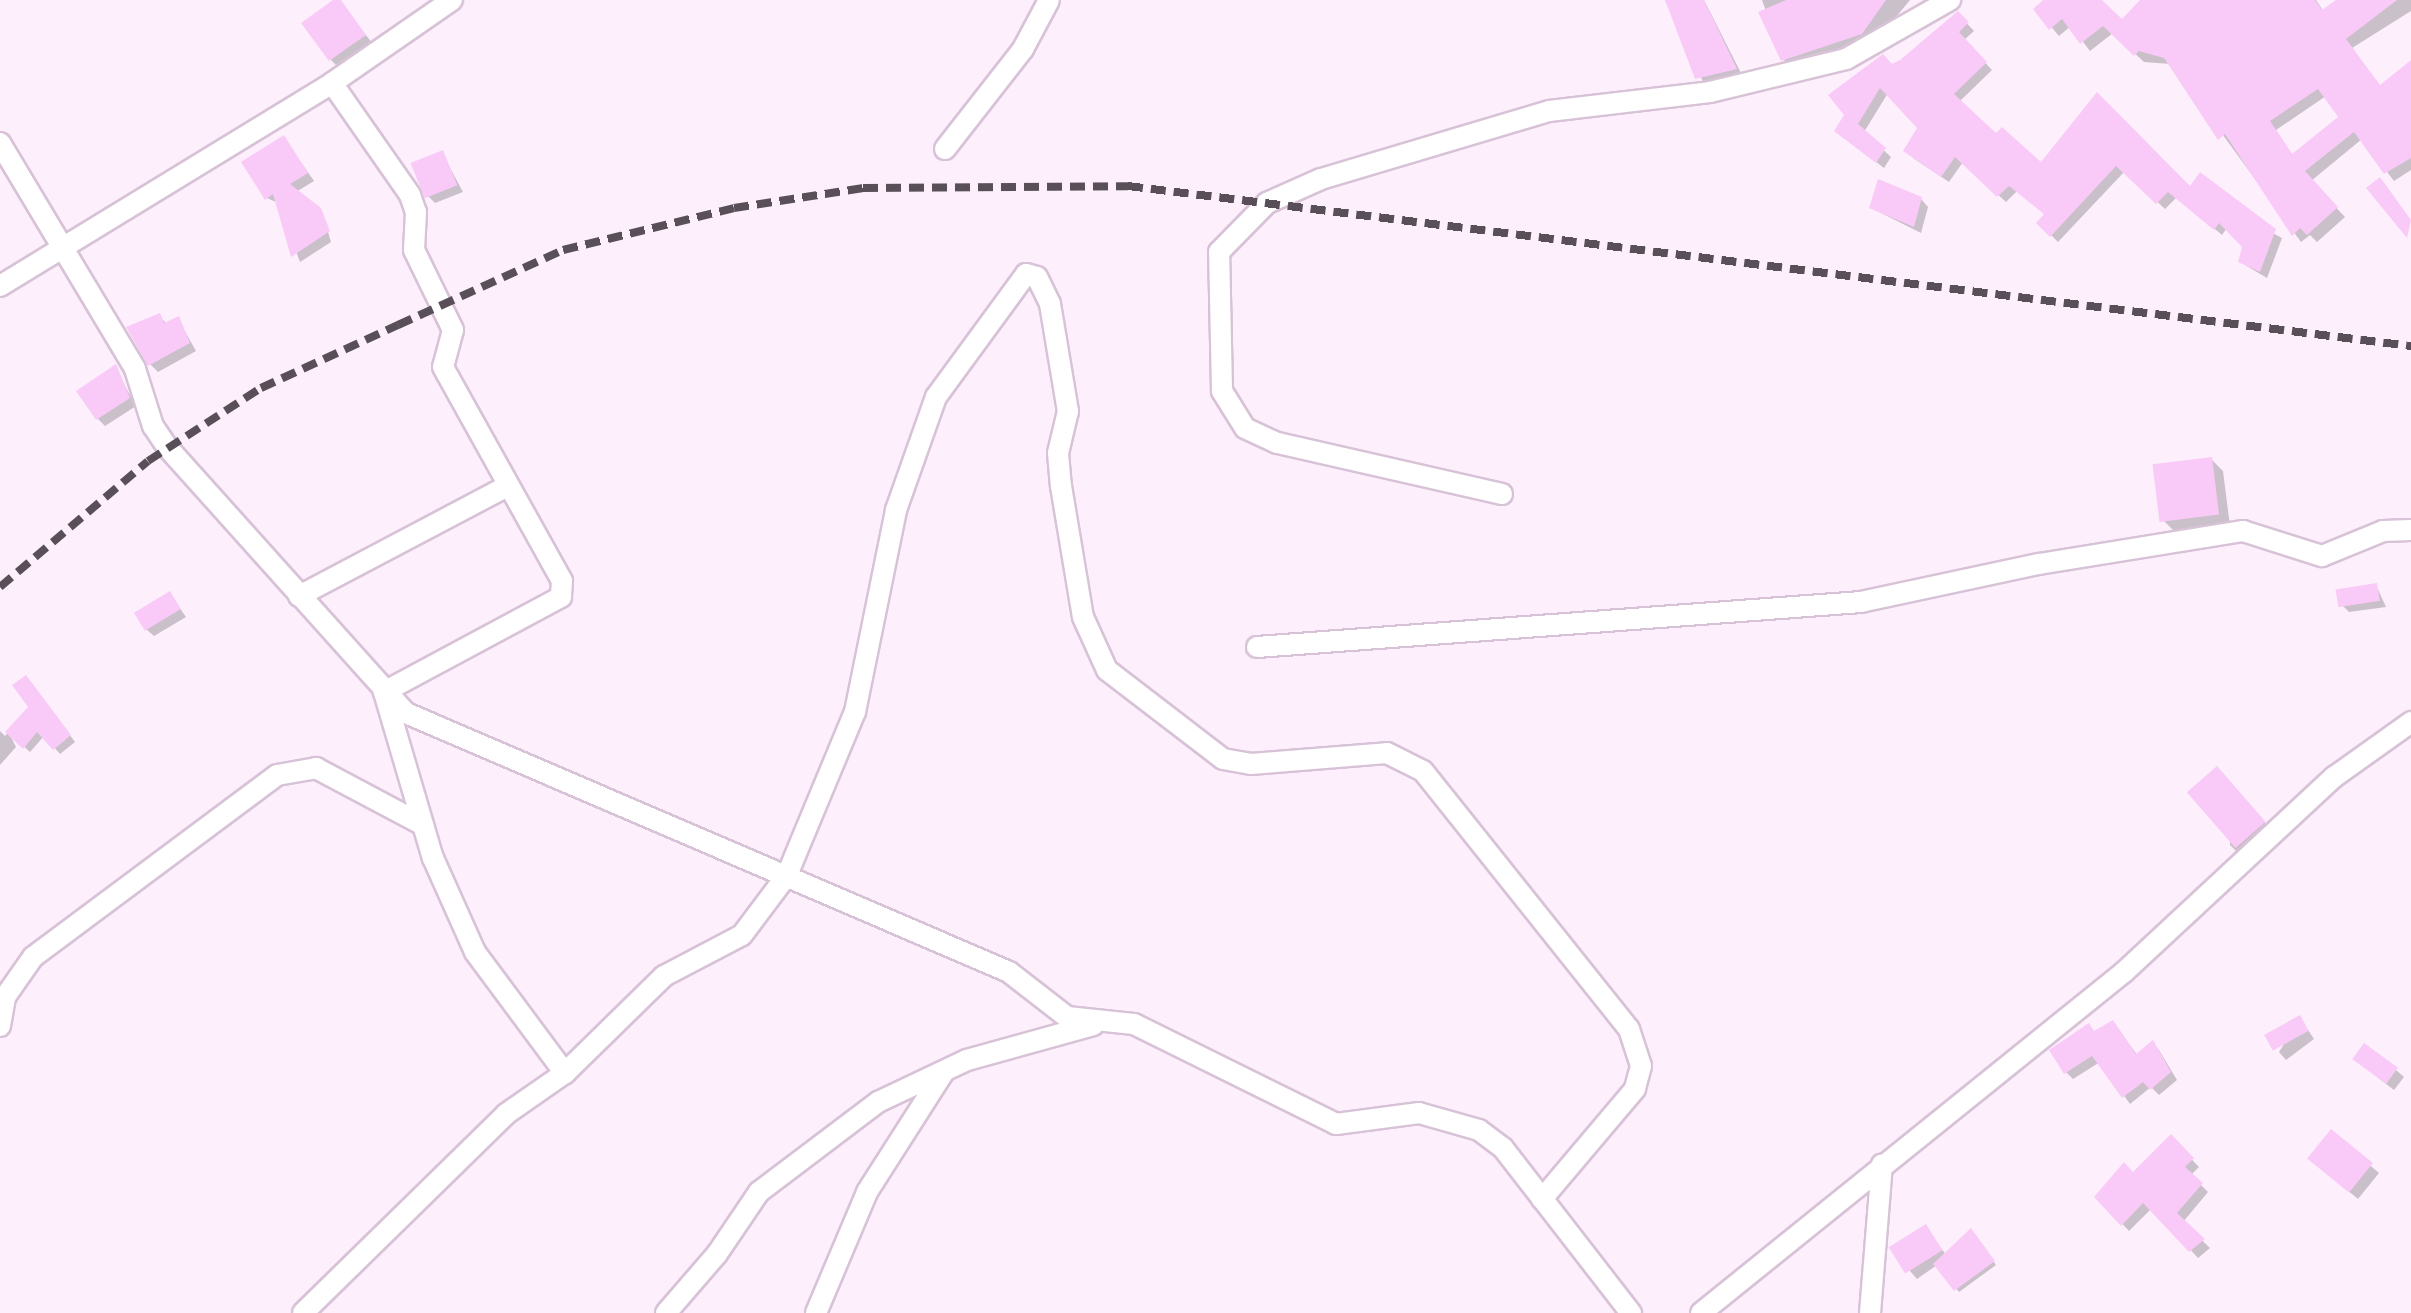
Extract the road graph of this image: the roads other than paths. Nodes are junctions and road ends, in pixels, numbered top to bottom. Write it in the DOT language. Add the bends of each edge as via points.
graph roads {
  1 [pos="1049,0"];
  2 [pos="1950,0"];
  3 [pos="448,2"];
  4 [pos="332,83"];
  5 [pos="0,143"];
  6 [pos="945,149"];
  7 [pos="65,247"];
  8 [pos="0,286"];
  9 [pos="508,486"];
  10 [pos="1502,494"];
  11 [pos="2411,530"];
  12 [pos="299,596"];
  13 [pos="1258,647"];
  14 [pos="384,692"];
  15 [pos="2411,722"];
  16 [pos="424,825"];
  17 [pos="787,876"];
  18 [pos="1110,1021"];
  19 [pos="0,1026"];
  20 [pos="944,1071"];
  21 [pos="565,1073"];
  22 [pos="1882,1164"];
  23 [pos="1542,1199"];
  24 [pos="304,1313"];
  25 [pos="666,1313"];
  26 [pos="816,1313"];
  27 [pos="1631,1313"];
  28 [pos="1701,1313"];
  29 [pos="1870,1313"];
  1 -- 6 [label="street" via="1023,49"];
  2 -- 10 [label="street" via="1846,59 1710,92 1549,111 1320,179 1266,203 1219,252 1222,390 1245,428 1277,443"];
  3 -- 4 [label="street"];
  4 -- 7 [label="street"];
  4 -- 9 [label="street" via="410,195 414,250 453,330 443,368"];
  5 -- 7 [label="street"];
  7 -- 8 [label="street"];
  7 -- 12 [label="street" via="135,369 161,437"];
  9 -- 12 [label="street"];
  9 -- 14 [label="street" via="562,581 561,597"];
  11 -- 13 [label="street" via="2383,531 2322,556 2243,532 2039,564 1860,602"];
  12 -- 14 [label="street"];
  14 -- 16 [label="street"];
  14 -- 17 [label="street" via="428,725"];
  15 -- 22 [label="street" via="2334,777 2124,972"];
  16 -- 19 [label="street" via="316,768 277,776 33,957 5,998"];
  16 -- 21 [label="street" via="474,952"];
  17 -- 18 [label="street" via="1009,972 1067,1017"];
  17 -- 21 [label="street" via="742,935 664,976"];
  17 -- 23 [label="street" via="855,712 896,510 936,396 1026,274 1037,278 1050,304 1066,392 1058,467 1083,617 1107,670 1223,759 1252,764 1387,753 1424,771 1629,1030 1641,1066 1635,1089"];
  18 -- 20 [label="street"];
  18 -- 23 [label="street" via="1134,1024 1336,1124 1448,1117 1503,1148"];
  20 -- 25 [label="street" via="878,1102 759,1192 718,1254"];
  20 -- 26 [label="street" via="867,1192"];
  21 -- 24 [label="street" via="506,1114"];
  22 -- 28 [label="street"];
  22 -- 29 [label="street"];
  23 -- 27 [label="street"];
}
